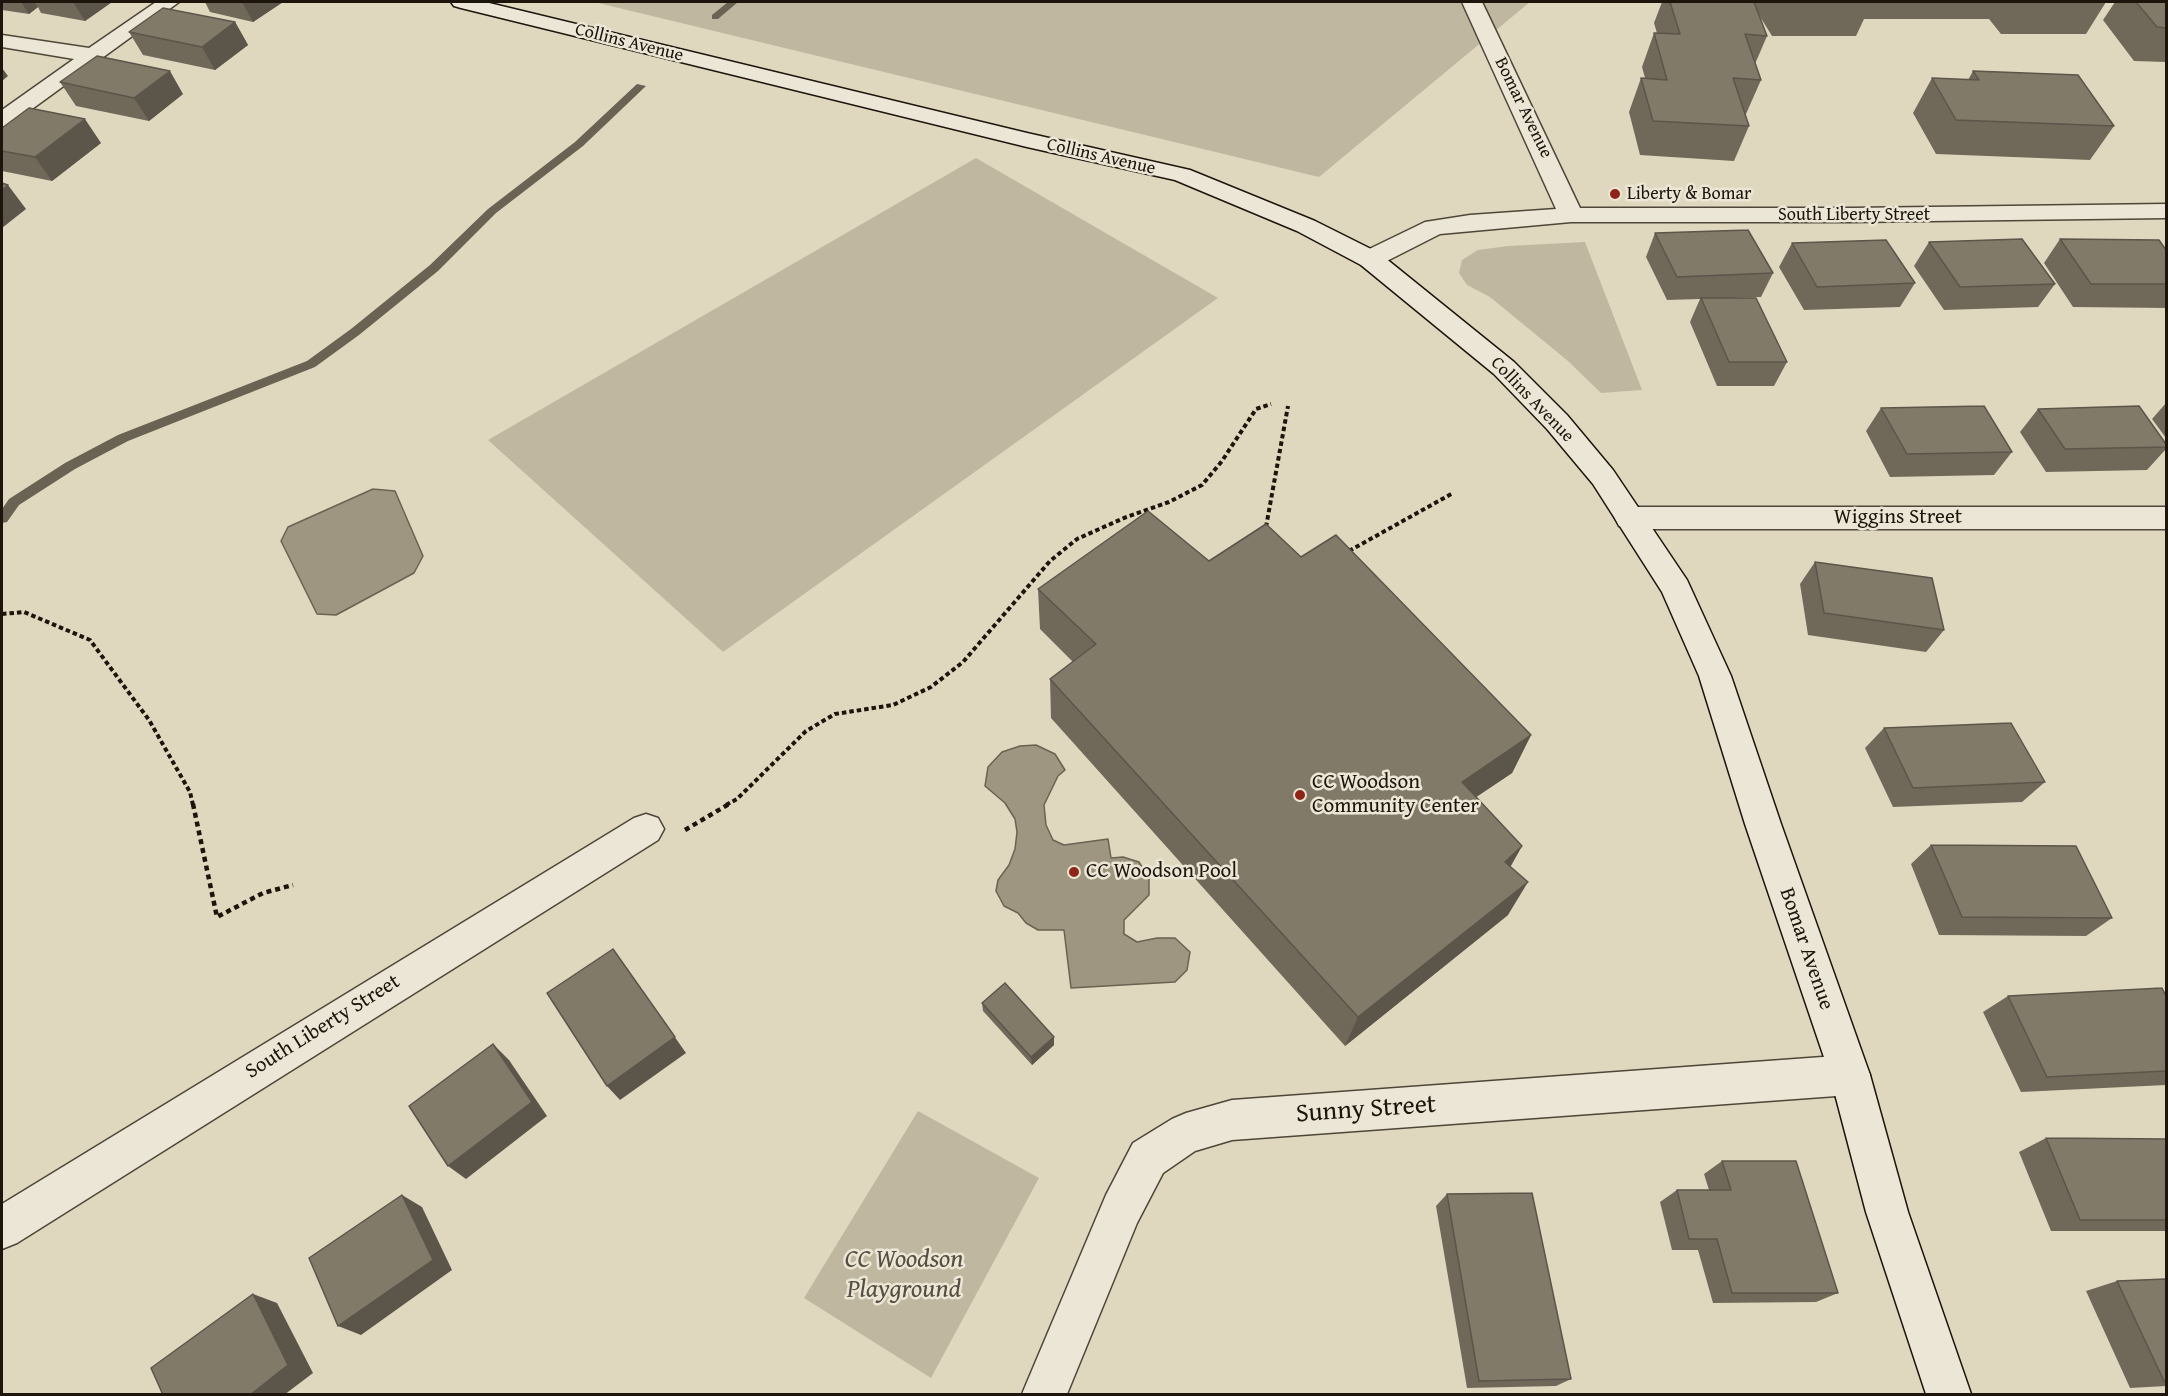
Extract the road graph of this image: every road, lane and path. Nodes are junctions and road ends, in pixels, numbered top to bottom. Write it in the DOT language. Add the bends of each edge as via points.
graph roads {
  1 [pos="169,2"];
  2 [pos="461,2"];
  3 [pos="1472,2"];
  4 [pos="2,41"];
  5 [pos="91,55"];
  6 [pos="2,120"];
  7 [pos="2166,211"];
  8 [pos="1571,215"];
  9 [pos="1370,259"];
  10 [pos="1271,404"];
  11 [pos="1288,406"];
  12 [pos="1453,493"];
  13 [pos="1630,518"];
  14 [pos="2166,518"];
  15 [pos="1265,532"];
  16 [pos="1345,554"];
  17 [pos="2,614"];
  18 [pos="646,828"];
  19 [pos="293,885"];
  20 [pos="1850,1075"];
  21 [pos="2,1228"];
  22 [pos="1045,1395"];
  23 [pos="1949,1395"];
  1 -- 5 [label="street"];
  2 -- 9 [label="street, Collins Avenue" via="1182,175 1306,226"];
  3 -- 8 [label="street, Bomar Avenue"];
  4 -- 5 [label="street"];
  5 -- 6 [label="street"];
  7 -- 8 [label="street, South Liberty Street"];
  8 -- 9 [label="street, South Liberty Street" via="1434,227"];
  9 -- 13 [label="street, Collins Avenue" via="1504,368 1557,422 1603,477"];
  10 -- 18 [label="path" via="1256,409 1202,485 1077,539 1059,554 963,662 931,687 893,705 835,714 806,731 737,799 666,841"];
  11 -- 15 [label="path"];
  12 -- 16 [label="path"];
  13 -- 14 [label="street, Wiggins Street"];
  13 -- 20 [label="street, Bomar Avenue" via="1676,588 1715,676"];
  17 -- 19 [label="path" via="24,612 90,640 149,720 190,792 217,917 263,892"];
  18 -- 21 [label="street, South Liberty Street"];
  20 -- 22 [label="street, Sunny Street" via="1232,1120 1186,1133 1148,1158 1121,1210"];
  20 -- 23 [label="street, Bomar Avenue" via="1887,1212"];
}
